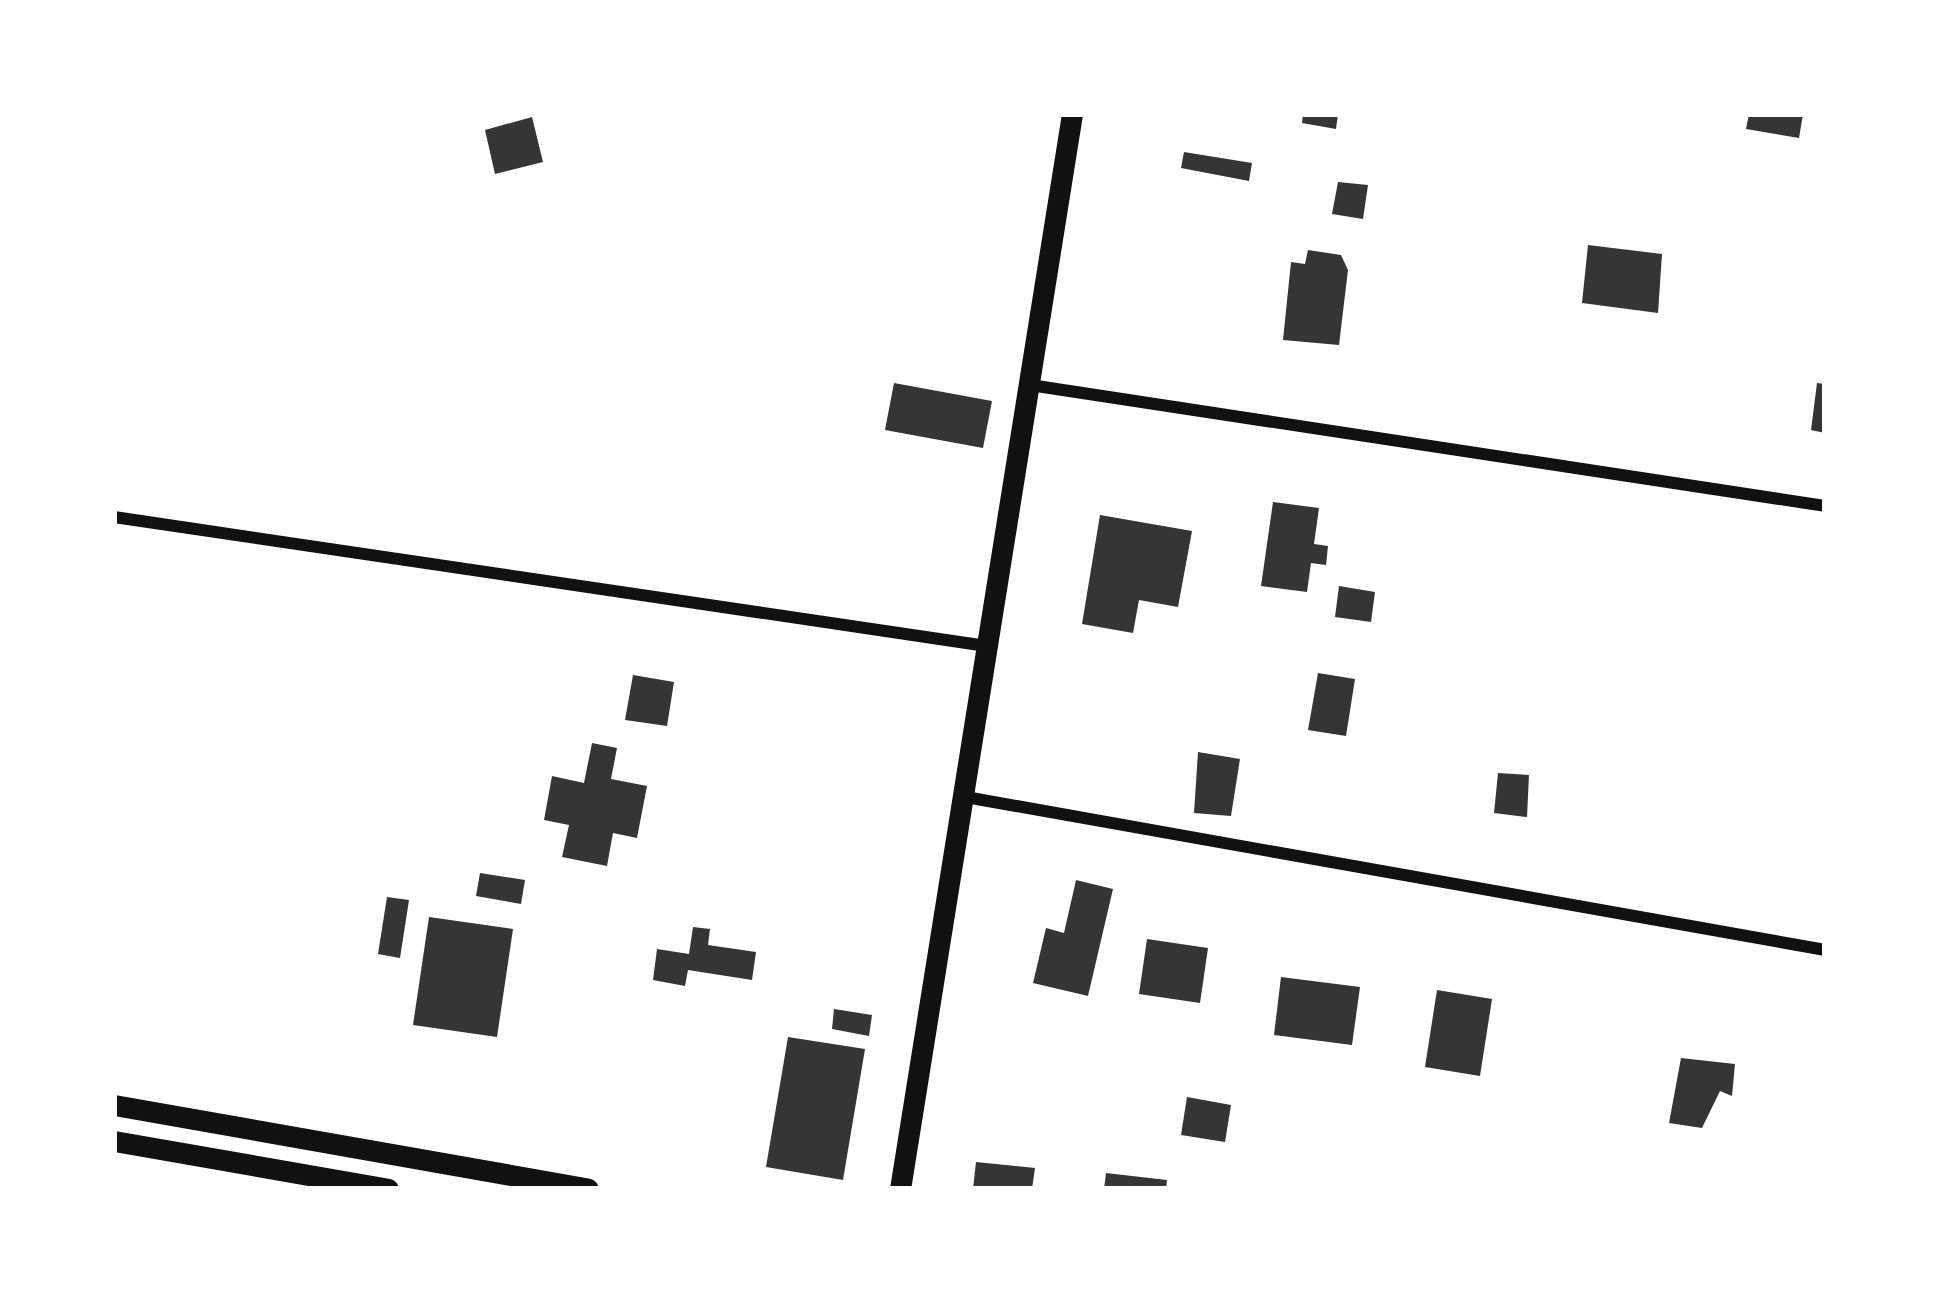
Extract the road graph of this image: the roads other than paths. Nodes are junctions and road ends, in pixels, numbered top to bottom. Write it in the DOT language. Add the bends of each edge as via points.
graph roads {
  1 [pos="1072,114"];
  2 [pos="1030,385"];
  3 [pos="1825,506"];
  4 [pos="114,517"];
  5 [pos="987,646"];
  6 [pos="960,796"];
  7 [pos="1825,950"];
  8 [pos="114,1105"];
  9 [pos="114,1142"];
  10 [pos="388,1189"];
  11 [pos="588,1189"];
  12 [pos="900,1189"];
  1 -- 2 [label="street"];
  2 -- 3 [label="street"];
  2 -- 5 [label="street"];
  4 -- 5 [label="street"];
  5 -- 6 [label="street"];
  6 -- 7 [label="street"];
  6 -- 12 [label="street"];
  8 -- 11 [label="street"];
  9 -- 10 [label="street"];
}
